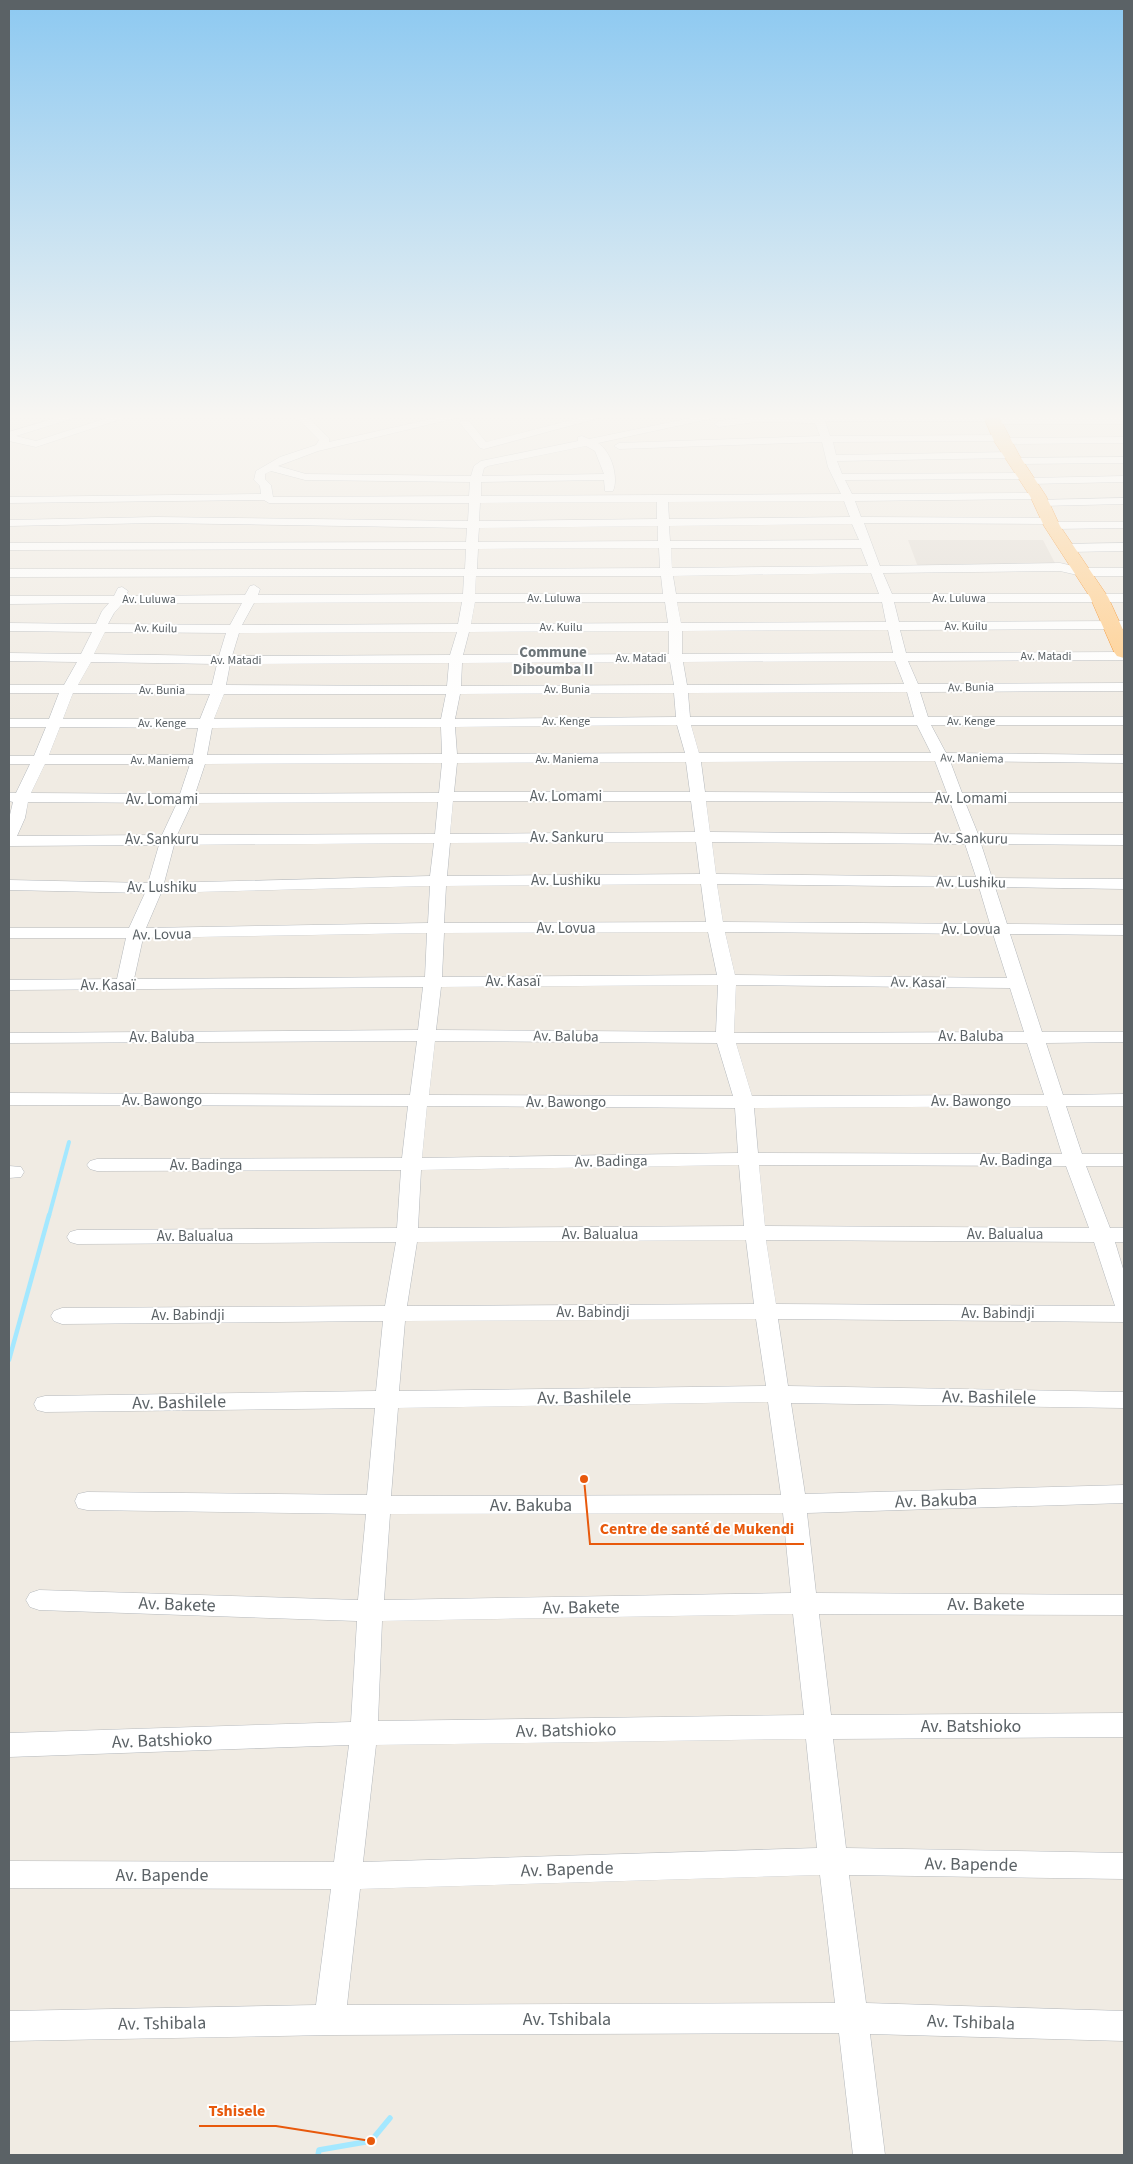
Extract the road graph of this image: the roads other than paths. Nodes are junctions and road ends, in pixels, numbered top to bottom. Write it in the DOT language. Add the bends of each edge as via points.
graph roads {
  1 [pos="157,516"];
  2 [pos="272,516"];
  3 [pos="474,516"];
  4 [pos="663,516"];
  5 [pos="856,516"];
  6 [pos="1048,516"];
  7 [pos="156,520"];
  8 [pos="858,520"];
  9 [pos="9,522"];
  10 [pos="274,523"];
  11 [pos="1052,523"];
  12 [pos="664,524"];
  13 [pos="474,525"];
  14 [pos="1124,525"];
  15 [pos="866,544"];
  16 [pos="140,546"];
  17 [pos="472,546"];
  18 [pos="665,546"];
  19 [pos="9,547"];
  20 [pos="266,547"];
  21 [pos="1124,547"];
  22 [pos="1068,548"];
  23 [pos="876,570"];
  24 [pos="9,572"];
  25 [pos="129,572"];
  26 [pos="469,572"];
  27 [pos="666,572"];
  28 [pos="1082,572"];
  29 [pos="1124,572"];
  30 [pos="258,573"];
  31 [pos="1099,597"];
  32 [pos="469,598"];
  33 [pos="671,598"];
  34 [pos="887,598"];
  35 [pos="1124,598"];
  36 [pos="118,599"];
  37 [pos="250,599"];
  38 [pos="9,600"];
  39 [pos="1118,625"];
  40 [pos="894,626"];
  41 [pos="9,627"];
  42 [pos="102,627"];
  43 [pos="675,627"];
  44 [pos="234,628"];
  45 [pos="464,628"];
  46 [pos="1124,652"];
  47 [pos="1124,656"];
  48 [pos="9,657"];
  49 [pos="87,657"];
  50 [pos="900,657"];
  51 [pos="456,658"];
  52 [pos="676,658"];
  53 [pos="224,660"];
  54 [pos="1124,687"];
  55 [pos="681,688"];
  56 [pos="912,688"];
  57 [pos="9,689"];
  58 [pos="68,689"];
  59 [pos="218,690"];
  60 [pos="454,690"];
  61 [pos="683,720"];
  62 [pos="448,721"];
  63 [pos="922,721"];
  64 [pos="1124,721"];
  65 [pos="206,722"];
  66 [pos="9,723"];
  67 [pos="55,723"];
  68 [pos="694,758"];
  69 [pos="941,758"];
  70 [pos="1124,759"];
  71 [pos="9,760"];
  72 [pos="40,760"];
  73 [pos="199,760"];
  74 [pos="450,760"];
  75 [pos="700,796"];
  76 [pos="15,797"];
  77 [pos="446,797"];
  78 [pos="1124,797"];
  79 [pos="957,798"];
  80 [pos="186,799"];
  81 [pos="9,836"];
  82 [pos="442,837"];
  83 [pos="703,837"];
  84 [pos="971,837"];
  85 [pos="168,839"];
  86 [pos="1124,840"];
  87 [pos="9,841"];
  88 [pos="708,879"];
  89 [pos="438,881"];
  90 [pos="985,882"];
  91 [pos="1124,884"];
  92 [pos="9,885"];
  93 [pos="155,888"];
  94 [pos="715,927"];
  95 [pos="435,928"];
  96 [pos="1000,929"];
  97 [pos="1124,930"];
  98 [pos="9,933"];
  99 [pos="135,934"];
  100 [pos="727,980"];
  101 [pos="433,981"];
  102 [pos="1017,983"];
  103 [pos="9,985"];
  104 [pos="124,986"];
  105 [pos="427,1035"];
  106 [pos="1034,1036"];
  107 [pos="1124,1037"];
  108 [pos="9,1038"];
  109 [pos="725,1038"];
  110 [pos="9,1099"];
  111 [pos="1056,1100"];
  112 [pos="1124,1100"];
  113 [pos="419,1102"];
  114 [pos="744,1102"];
  115 [pos="748,1159"];
  116 [pos="1074,1160"];
  117 [pos="1124,1160"];
  118 [pos="411,1164"];
  119 [pos="97,1165"];
  120 [pos="755,1233"];
  121 [pos="1102,1235"];
  122 [pos="1124,1235"];
  123 [pos="407,1236"];
  124 [pos="77,1237"];
  125 [pos="1124,1304"];
  126 [pos="766,1311"];
  127 [pos="394,1314"];
  128 [pos="1124,1314"];
  129 [pos="62,1316"];
  130 [pos="779,1394"];
  131 [pos="386,1399"];
  132 [pos="1124,1400"];
  133 [pos="44,1404"];
  134 [pos="1124,1494"];
  135 [pos="87,1501"];
  136 [pos="794,1504"];
  137 [pos="379,1505"];
  138 [pos="39,1600"];
  139 [pos="804,1603"];
  140 [pos="1124,1605"];
  141 [pos="370,1611"];
  142 [pos="1124,1725"];
  143 [pos="818,1727"];
  144 [pos="364,1733"];
  145 [pos="9,1745"];
  146 [pos="833,1861"];
  147 [pos="1124,1866"];
  148 [pos="9,1875"];
  149 [pos="346,1876"];
  150 [pos="853,2018"];
  151 [pos="330,2020"];
  152 [pos="9,2026"];
  153 [pos="1124,2026"];
  154 [pos="869,2155"];
  1 -- 7 [label="street"];
  2 -- 10 [label="street"];
  3 -- 13 [label="street"];
  4 -- 12 [label="street"];
  5 -- 8 [label="street"];
  6 -- 11 [label="highway"];
  7 -- 9 [label="street"];
  7 -- 10 [label="street"];
  7 -- 16 [label="street" via="145,528"];
  8 -- 11 [label="street"];
  8 -- 12 [label="street"];
  8 -- 15 [label="street"];
  10 -- 13 [label="street"];
  10 -- 20 [label="street"];
  11 -- 14 [label="street"];
  11 -- 22 [label="highway"];
  12 -- 13 [label="street"];
  12 -- 18 [label="street"];
  13 -- 17 [label="street"];
  15 -- 18 [label="street"];
  15 -- 23 [label="street"];
  16 -- 19 [label="street"];
  16 -- 20 [label="street"];
  16 -- 25 [label="street"];
  17 -- 18 [label="street"];
  17 -- 20 [label="street"];
  17 -- 26 [label="street"];
  18 -- 27 [label="street"];
  20 -- 30 [label="street"];
  21 -- 22 [label="street"];
  22 -- 28 [label="highway"];
  23 -- 27 [label="street"];
  23 -- 28 [label="street" via="1060,568"];
  23 -- 34 [label="street"];
  24 -- 25 [label="street"];
  25 -- 30 [label="street"];
  25 -- 36 [label="street" via="121,580 122,592"];
  26 -- 27 [label="street"];
  26 -- 30 [label="street"];
  26 -- 32 [label="street"];
  27 -- 33 [label="street"];
  28 -- 29 [label="street"];
  28 -- 31 [label="highway"];
  30 -- 37 [label="street"];
  31 -- 34 [label="street, Av. Luluwa"];
  31 -- 35 [label="street, Av. Luluwa"];
  31 -- 39 [label="highway"];
  32 -- 33 [label="street, Av. Luluwa"];
  32 -- 37 [label="street, Av. Luluwa"];
  32 -- 45 [label="street"];
  33 -- 34 [label="street, Av. Luluwa"];
  33 -- 43 [label="street"];
  34 -- 40 [label="street"];
  36 -- 37 [label="street, Av. Luluwa"];
  36 -- 38 [label="street, Av. Luluwa"];
  36 -- 42 [label="street" via="108,611"];
  37 -- 44 [label="street"];
  39 -- 40 [label="street, Av. Kuilu"];
  39 -- 46 [label="highway"];
  40 -- 43 [label="street, Av. Kuilu"];
  40 -- 50 [label="street"];
  41 -- 42 [label="street, Av. Kuilu"];
  42 -- 44 [label="street, Av. Kuilu"];
  42 -- 49 [label="street"];
  43 -- 45 [label="street, Av. Kuilu"];
  43 -- 52 [label="street"];
  44 -- 45 [label="street, Av. Kuilu"];
  44 -- 53 [label="street"];
  45 -- 51 [label="street"];
  47 -- 50 [label="street, Av. Matadi"];
  48 -- 49 [label="street, Av. Matadi"];
  49 -- 53 [label="street, Av. Matadi"];
  49 -- 58 [label="street"];
  50 -- 52 [label="street, Av. Matadi"];
  50 -- 56 [label="street"];
  51 -- 52 [label="street, Av. Matadi"];
  51 -- 53 [label="street, Av. Matadi"];
  51 -- 60 [label="street"];
  52 -- 55 [label="street"];
  53 -- 59 [label="street"];
  54 -- 56 [label="street, Av. Bunia"];
  55 -- 56 [label="street, Av. Bunia"];
  55 -- 60 [label="street, Av. Bunia"];
  55 -- 61 [label="street"];
  56 -- 63 [label="street"];
  57 -- 58 [label="street, Av. Bunia"];
  58 -- 59 [label="street, Av. Bunia"];
  58 -- 67 [label="street"];
  59 -- 60 [label="street, Av. Bunia"];
  59 -- 65 [label="street"];
  60 -- 62 [label="street"];
  61 -- 62 [label="street, Av. Kenge"];
  61 -- 63 [label="street, Av. Kenge"];
  61 -- 68 [label="street"];
  62 -- 65 [label="street, Av. Kenge"];
  62 -- 74 [label="street"];
  63 -- 64 [label="street, Av. Kenge"];
  63 -- 69 [label="street"];
  65 -- 67 [label="street, Av. Kenge"];
  65 -- 73 [label="street"];
  66 -- 67 [label="street, Av. Kenge"];
  67 -- 72 [label="street"];
  68 -- 69 [label="street, Av. Maniema"];
  68 -- 74 [label="street, Av. Maniema"];
  68 -- 75 [label="street"];
  69 -- 70 [label="street, Av. Maniema"];
  69 -- 79 [label="street"];
  71 -- 72 [label="street, Av. Maniema"];
  72 -- 73 [label="street, Av. Maniema"];
  72 -- 76 [label="street"];
  73 -- 74 [label="street, Av. Maniema"];
  73 -- 80 [label="street"];
  74 -- 77 [label="street"];
  75 -- 77 [label="street, Av. Lomami"];
  75 -- 79 [label="street, Av. Lomami"];
  75 -- 83 [label="street"];
  76 -- 80 [label="street, Av. Lomami"];
  76 -- 81 [label="street" via="17,818"];
  77 -- 80 [label="street, Av. Lomami"];
  77 -- 82 [label="street"];
  78 -- 79 [label="street, Av. Lomami"];
  79 -- 84 [label="street"];
  80 -- 85 [label="street"];
  82 -- 83 [label="street, Av. Sankuru"];
  82 -- 85 [label="street, Av. Sankuru"];
  82 -- 89 [label="street"];
  83 -- 84 [label="street, Av. Sankuru"];
  83 -- 88 [label="street"];
  84 -- 86 [label="street, Av. Sankuru"];
  84 -- 90 [label="street"];
  85 -- 87 [label="street, Av. Sankuru"];
  85 -- 93 [label="street"];
  88 -- 89 [label="street, Av. Lushiku"];
  88 -- 90 [label="street, Av. Lushiku"];
  88 -- 94 [label="street"];
  89 -- 93 [label="street, Av. Lushiku"];
  89 -- 95 [label="street"];
  90 -- 91 [label="street, Av. Lushiku"];
  90 -- 96 [label="street"];
  92 -- 93 [label="street, Av. Lushiku"];
  93 -- 99 [label="street"];
  94 -- 95 [label="street, Av. Lovua"];
  94 -- 96 [label="street, Av. Lovua"];
  94 -- 100 [label="street"];
  95 -- 99 [label="street, Av. Lovua"];
  95 -- 101 [label="street"];
  96 -- 97 [label="street, Av. Lovua"];
  96 -- 102 [label="street"];
  98 -- 99 [label="street, Av. Lovua"];
  99 -- 104 [label="street"];
  100 -- 101 [label="street, Av. Kasaï"];
  100 -- 102 [label="street, Av. Kasaï"];
  100 -- 109 [label="street"];
  101 -- 104 [label="street, Av. Kasaï"];
  101 -- 105 [label="street"];
  102 -- 106 [label="street"];
  103 -- 104 [label="street, Av. Kasaï"];
  105 -- 108 [label="street, Av. Baluba"];
  105 -- 109 [label="street, Av. Baluba"];
  105 -- 113 [label="street"];
  106 -- 107 [label="street, Av. Baluba"];
  106 -- 109 [label="street, Av. Baluba"];
  106 -- 111 [label="street"];
  109 -- 114 [label="street"];
  110 -- 113 [label="street, Av. Bawongo"];
  111 -- 112 [label="street, Av. Bawongo"];
  111 -- 114 [label="street, Av. Bawongo"];
  111 -- 116 [label="street"];
  113 -- 114 [label="street, Av. Bawongo"];
  113 -- 118 [label="street"];
  114 -- 115 [label="street"];
  115 -- 116 [label="street, Av. Badinga"];
  115 -- 118 [label="street, Av. Badinga"];
  115 -- 120 [label="street"];
  116 -- 117 [label="street, Av. Badinga"];
  116 -- 121 [label="street"];
  118 -- 119 [label="street, Av. Badinga"];
  118 -- 123 [label="street"];
  120 -- 121 [label="street, Av. Balualua"];
  120 -- 123 [label="street, Av. Balualua"];
  120 -- 126 [label="street"];
  121 -- 122 [label="street, Av. Balualua"];
  121 -- 125 [label="street"];
  123 -- 124 [label="street, Av. Balualua"];
  123 -- 127 [label="street"];
  126 -- 127 [label="street, Av. Babindji"];
  126 -- 128 [label="street, Av. Babindji"];
  126 -- 130 [label="street"];
  127 -- 129 [label="street, Av. Babindji"];
  127 -- 131 [label="street"];
  130 -- 131 [label="street, Av. Bashilele"];
  130 -- 132 [label="street, Av. Bashilele"];
  130 -- 136 [label="street"];
  131 -- 133 [label="street, Av. Bashilele"];
  131 -- 137 [label="street"];
  134 -- 136 [label="street, Av. Bakuba"];
  135 -- 137 [label="street, Av. Bakuba"];
  136 -- 137 [label="street, Av. Bakuba"];
  136 -- 139 [label="street"];
  137 -- 141 [label="street"];
  138 -- 141 [label="street, Av. Bakete"];
  139 -- 140 [label="street, Av. Bakete"];
  139 -- 141 [label="street, Av. Bakete"];
  139 -- 143 [label="street"];
  141 -- 144 [label="street"];
  142 -- 143 [label="street, Av. Batshioko"];
  143 -- 144 [label="street, Av. Batshioko"];
  143 -- 146 [label="street"];
  144 -- 145 [label="street, Av. Batshioko"];
  144 -- 149 [label="street"];
  146 -- 147 [label="street, Av. Bapende"];
  146 -- 149 [label="street, Av. Bapende"];
  146 -- 150 [label="street"];
  148 -- 149 [label="street, Av. Bapende"];
  149 -- 151 [label="street"];
  150 -- 151 [label="street, Av. Tshibala"];
  150 -- 153 [label="street, Av. Tshibala"];
  150 -- 154 [label="street"];
  151 -- 152 [label="street, Av. Tshibala"];
}
